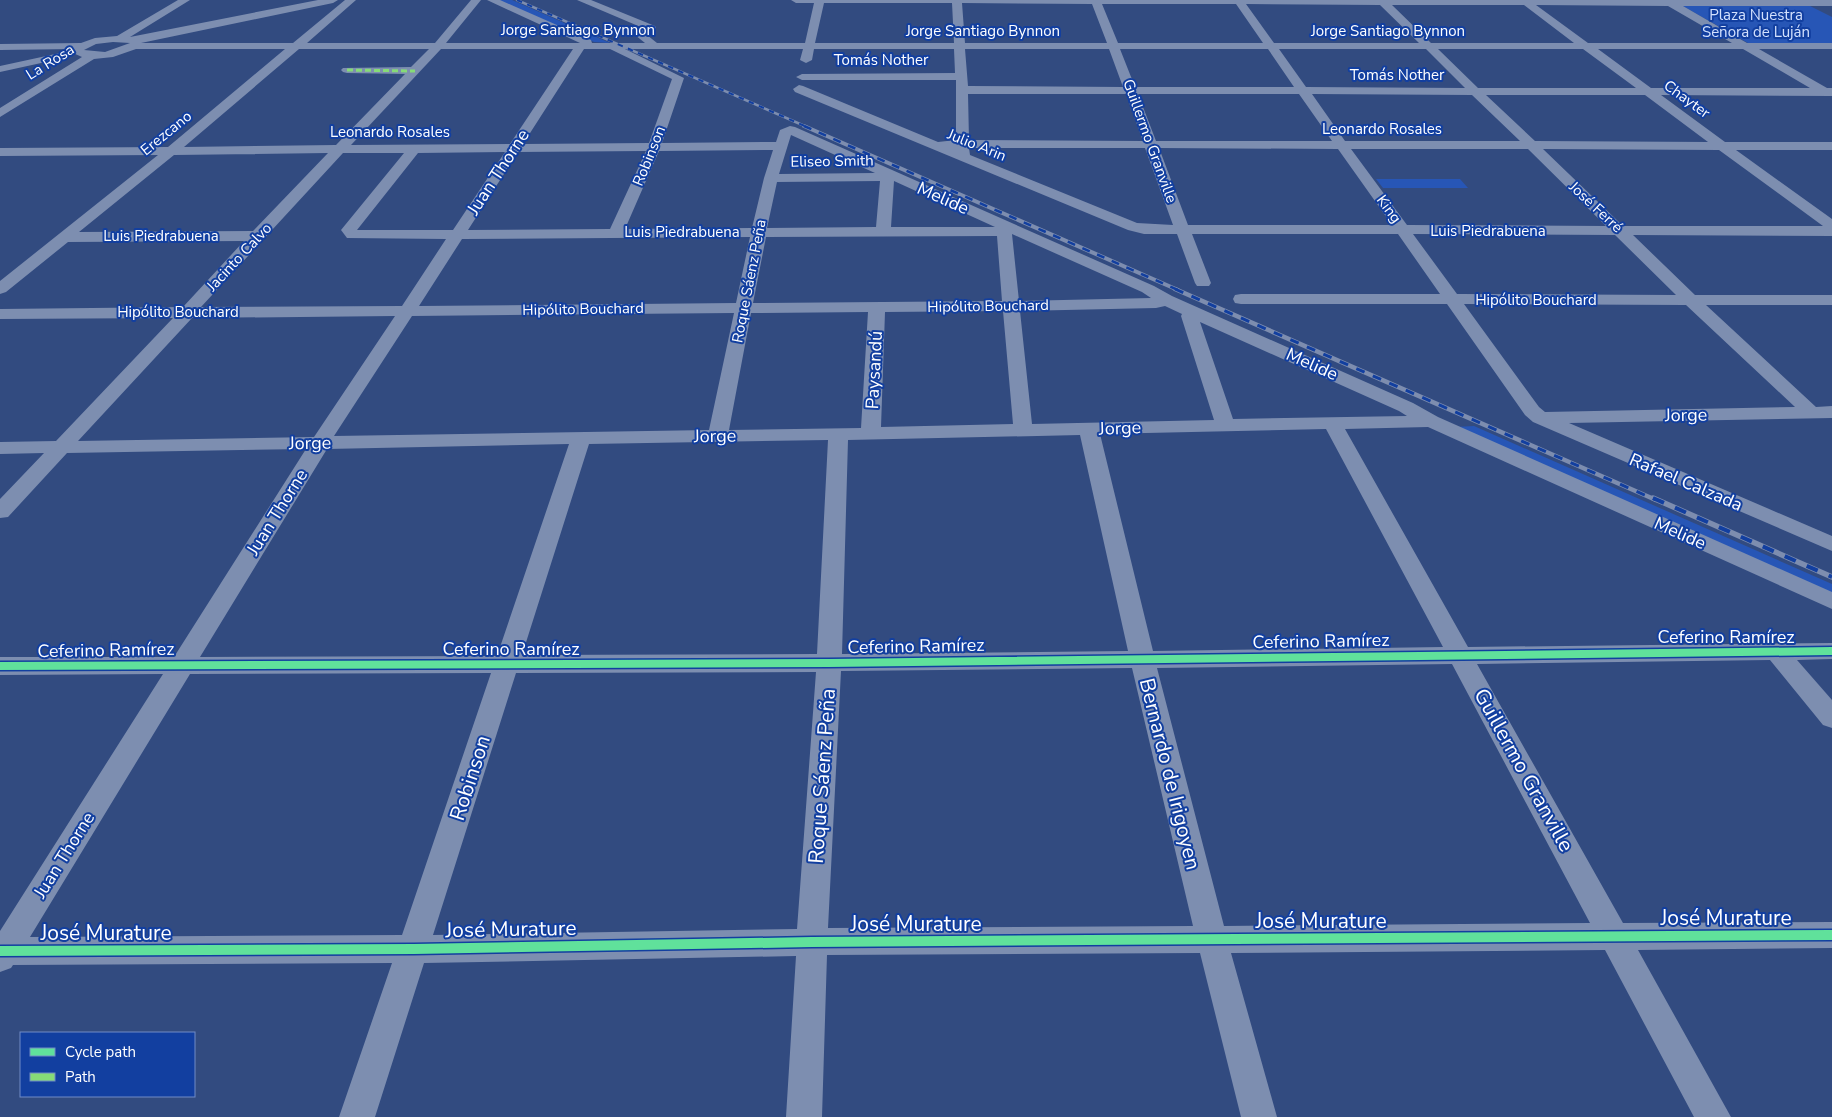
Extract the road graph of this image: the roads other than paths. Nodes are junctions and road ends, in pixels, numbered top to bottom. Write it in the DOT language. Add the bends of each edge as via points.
graph roads {
  1 [pos="185,0"];
  2 [pos="476,0"];
  3 [pos="492,0"];
  4 [pos="582,0"];
  5 [pos="796,0"];
  6 [pos="820,0"];
  7 [pos="957,0"];
  8 [pos="341,1"];
  9 [pos="1096,1"];
  10 [pos="1238,1"];
  11 [pos="1382,1"];
  12 [pos="1524,1"];
  13 [pos="1668,1"];
  14 [pos="1814,1"];
  15 [pos="1832,2"];
  16 [pos="1832,11"];
  17 [pos="120,39"];
  18 [pos="134,44"];
  19 [pos="607,45"];
  20 [pos="652,45"];
  21 [pos="809,45"];
  22 [pos="297,46"];
  23 [pos="438,46"];
  24 [pos="586,46"];
  25 [pos="959,46"];
  26 [pos="1114,46"];
  27 [pos="1270,46"];
  28 [pos="1428,46"];
  29 [pos="1586,46"];
  30 [pos="1746,46"];
  31 [pos="1832,46"];
  32 [pos="0,47"];
  33 [pos="80,50"];
  34 [pos="92,55"];
  35 [pos="0,69"];
  36 [pos="347,70"];
  37 [pos="415,71"];
  38 [pos="961,76"];
  39 [pos="800,83"];
  40 [pos="962,90"];
  41 [pos="1130,90"];
  42 [pos="1303,90"];
  43 [pos="1476,91"];
  44 [pos="1649,91"];
  45 [pos="1829,93"];
  46 [pos="794,103"];
  47 [pos="0,113"];
  48 [pos="790,130"];
  49 [pos="1152,145"];
  50 [pos="1342,145"];
  51 [pos="1531,145"];
  52 [pos="780,146"];
  53 [pos="1724,146"];
  54 [pos="1832,146"];
  55 [pos="654,147"];
  56 [pos="514,148"];
  57 [pos="342,149"];
  58 [pos="414,149"];
  59 [pos="172,150"];
  60 [pos="963,151"];
  61 [pos="0,152"];
  62 [pos="890,176"];
  63 [pos="771,178"];
  64 [pos="1832,226"];
  65 [pos="1008,229"];
  66 [pos="883,230"];
  67 [pos="1144,230"];
  68 [pos="1183,230"];
  69 [pos="1405,231"];
  70 [pos="1622,231"];
  71 [pos="616,232"];
  72 [pos="759,232"];
  73 [pos="1832,232"];
  74 [pos="457,234"];
  75 [pos="257,236"];
  76 [pos="65,237"];
  77 [pos="1203,283"];
  78 [pos="0,290"];
  79 [pos="1241,299"];
  80 [pos="1166,300"];
  81 [pos="1454,300"];
  82 [pos="1691,300"];
  83 [pos="1832,300"];
  84 [pos="1012,306"];
  85 [pos="743,307"];
  86 [pos="877,307"];
  87 [pos="406,310"];
  88 [pos="1192,311"];
  89 [pos="188,312"];
  90 [pos="0,314"];
  91 [pos="1832,412"];
  92 [pos="1812,413"];
  93 [pos="1540,418"];
  94 [pos="1430,421"];
  95 [pos="1333,424"];
  96 [pos="1225,425"];
  97 [pos="1023,429"];
  98 [pos="1089,429"];
  99 [pos="871,433"];
  100 [pos="838,434"];
  101 [pos="718,436"];
  102 [pos="581,439"];
  103 [pos="320,443"];
  104 [pos="60,447"];
  105 [pos="0,448"];
  106 [pos="0,512"];
  107 [pos="1832,544"];
  108 [pos="1832,601"];
  109 [pos="1832,651"];
  110 [pos="1777,652"];
  111 [pos="1460,654"];
  112 [pos="1141,658"];
  113 [pos="829,663"];
  114 [pos="182,664"];
  115 [pos="506,665"];
  116 [pos="0,666"];
  117 [pos="1832,718"];
  118 [pos="1832,935"];
  119 [pos="1615,936"];
  120 [pos="1210,939"];
  121 [pos="812,942"];
  122 [pos="414,948"];
  123 [pos="2,953"];
  124 [pos="358,1117"];
  125 [pos="804,1117"];
  126 [pos="1259,1117"];
  127 [pos="1713,1117"];
  1 -- 17 [label="street"];
  2 -- 23 [label="street, Jacinto Calvo"];
  3 -- 24 [label="street"];
  4 -- 20 [label="street" via="651,28 640,35"];
  5 -- 6 [label="street"];
  6 -- 7 [label="street"];
  6 -- 21 [label="street"];
  7 -- 9 [label="street"];
  7 -- 25 [label="street"];
  8 -- 18 [label="street"];
  8 -- 22 [label="street, Erezcano"];
  9 -- 10 [label="street"];
  9 -- 26 [label="street, Guillermo Granville"];
  10 -- 11 [label="street"];
  10 -- 27 [label="street, King"];
  11 -- 12 [label="street"];
  11 -- 28 [label="street, José Ferré"];
  12 -- 13 [label="street"];
  12 -- 29 [label="street, Chayter"];
  13 -- 14 [label="street"];
  13 -- 30 [label="street"];
  14 -- 15 [label="street"];
  14 -- 16 [label="street"];
  17 -- 18 [label="street"];
  17 -- 33 [label="street" via="94,42"];
  18 -- 22 [label="street, Jorge Santiago Bynnon"];
  18 -- 34 [label="street" via="112,53"];
  19 -- 20 [label="street, Jorge Santiago Bynnon"];
  19 -- 24 [label="street, Jorge Santiago Bynnon"];
  19 -- 55 [label="street, Robinson" via="678,78"];
  20 -- 21 [label="street, Jorge Santiago Bynnon"];
  21 -- 25 [label="street, Jorge Santiago Bynnon"];
  21 -- 39 [label="street"];
  22 -- 23 [label="street, Jorge Santiago Bynnon"];
  22 -- 59 [label="street, Erezcano"];
  23 -- 24 [label="street, Jorge Santiago Bynnon"];
  23 -- 37 [label="street, Jacinto Calvo"];
  24 -- 56 [label="street, Juan Thorne"];
  25 -- 26 [label="street, Jorge Santiago Bynnon"];
  25 -- 38 [label="street"];
  26 -- 27 [label="street, Jorge Santiago Bynnon"];
  26 -- 41 [label="street, Guillermo Granville"];
  27 -- 28 [label="street, Jorge Santiago Bynnon"];
  27 -- 42 [label="street, King"];
  28 -- 29 [label="street, Jorge Santiago Bynnon"];
  28 -- 43 [label="street, José Ferré"];
  29 -- 30 [label="street, Jorge Santiago Bynnon"];
  29 -- 44 [label="street, Chayter"];
  30 -- 31 [label="street, Jorge Santiago Bynnon"];
  30 -- 45 [label="street"];
  32 -- 33 [label="street"];
  33 -- 34 [label="street"];
  33 -- 35 [label="street"];
  34 -- 47 [label="street, La Rosa"];
  36 -- 37 [label="street"];
  37 -- 57 [label="street, Jacinto Calvo"];
  38 -- 39 [label="street, Tomás Nother"];
  38 -- 40 [label="street"];
  39 -- 46 [label="street"];
  39 -- 60 [label="street, Julio Arin" via="932,145"];
  40 -- 41 [label="street, Tomás Nother"];
  40 -- 60 [label="street"];
  41 -- 42 [label="street, Tomás Nother"];
  41 -- 49 [label="street, Guillermo Granville"];
  42 -- 43 [label="street, Tomás Nother"];
  42 -- 50 [label="street, King"];
  43 -- 44 [label="street, Tomás Nother"];
  43 -- 51 [label="street, José Ferré"];
  44 -- 45 [label="street, Tomás Nother"];
  44 -- 53 [label="street, Chayter"];
  48 -- 52 [label="street, Roque Sáenz Peña" via="785,133"];
  48 -- 62 [label="street, Melide"];
  49 -- 50 [label="street, Leonardo Rosales"];
  49 -- 60 [label="street, Leonardo Rosales"];
  49 -- 68 [label="street, Guillermo Granville"];
  50 -- 51 [label="street, Leonardo Rosales"];
  50 -- 69 [label="street, King"];
  51 -- 53 [label="street, Leonardo Rosales"];
  51 -- 70 [label="street, José Ferré"];
  52 -- 55 [label="street, Leonardo Rosales"];
  52 -- 63 [label="street, Roque Sáenz Peña"];
  53 -- 54 [label="street, Leonardo Rosales"];
  53 -- 64 [label="street, Chayter"];
  55 -- 56 [label="street, Leonardo Rosales"];
  55 -- 71 [label="street, Robinson"];
  56 -- 58 [label="street, Leonardo Rosales"];
  56 -- 74 [label="street, Juan Thorne"];
  57 -- 58 [label="street, Leonardo Rosales"];
  57 -- 59 [label="street, Leonardo Rosales"];
  57 -- 75 [label="street, Jacinto Calvo"];
  58 -- 74 [label="street, Luis Piedrabuena" via="350,230 352,235"];
  59 -- 61 [label="street, Leonardo Rosales"];
  59 -- 76 [label="street, Erezcano"];
  60 -- 67 [label="street, Julio Arin"];
  62 -- 63 [label="street, Eliseo Smith"];
  62 -- 65 [label="street, Melide"];
  62 -- 66 [label="street"];
  63 -- 72 [label="street, Roque Sáenz Peña"];
  65 -- 66 [label="street, Luis Piedrabuena"];
  65 -- 80 [label="street, Melide" via="1148,289"];
  65 -- 84 [label="street"];
  66 -- 72 [label="street, Luis Piedrabuena"];
  67 -- 68 [label="street, Luis Piedrabuena"];
  68 -- 69 [label="street, Luis Piedrabuena"];
  68 -- 77 [label="street, Guillermo Granville"];
  69 -- 70 [label="street, Luis Piedrabuena"];
  69 -- 81 [label="street, King"];
  70 -- 73 [label="street, Luis Piedrabuena"];
  70 -- 82 [label="street, José Ferré"];
  71 -- 72 [label="street, Luis Piedrabuena"];
  71 -- 74 [label="street, Luis Piedrabuena"];
  72 -- 85 [label="street, Roque Sáenz Peña"];
  74 -- 87 [label="street, Juan Thorne"];
  75 -- 76 [label="street, Luis Piedrabuena"];
  75 -- 89 [label="street, Jacinto Calvo"];
  76 -- 78 [label="street, Erezcano"];
  79 -- 81 [label="street, Hipólito Bouchard"];
  80 -- 84 [label="street, Hipólito Bouchard"];
  80 -- 88 [label="street, Melide"];
  81 -- 82 [label="street, Hipólito Bouchard"];
  81 -- 93 [label="street, King"];
  82 -- 83 [label="street, Hipólito Bouchard"];
  82 -- 92 [label="street, José Ferré"];
  84 -- 86 [label="street, Hipólito Bouchard"];
  84 -- 97 [label="street"];
  85 -- 86 [label="street, Hipólito Bouchard"];
  85 -- 87 [label="street, Hipólito Bouchard"];
  85 -- 101 [label="street, Roque Sáenz Peña"];
  86 -- 99 [label="street, Paysandú"];
  87 -- 89 [label="street, Hipólito Bouchard"];
  87 -- 103 [label="street, Juan Thorne"];
  88 -- 94 [label="street, Melide" via="1406,407"];
  88 -- 96 [label="street" via="1190,316"];
  89 -- 90 [label="street, Hipólito Bouchard"];
  89 -- 104 [label="street, Jacinto Calvo"];
  91 -- 92 [label="street, Jorge"];
  92 -- 93 [label="street, Jorge"];
  93 -- 107 [label="street, Rafael Calzada"];
  94 -- 95 [label="street, Jorge"];
  94 -- 108 [label="street, Melide"];
  95 -- 96 [label="street, Jorge"];
  95 -- 111 [label="street, Guillermo Granville"];
  96 -- 98 [label="street, Jorge"];
  97 -- 98 [label="street, Jorge"];
  97 -- 99 [label="street, Jorge"];
  98 -- 112 [label="street, Bernardo de Irigoyen"];
  99 -- 100 [label="street, Jorge"];
  100 -- 101 [label="street, Jorge"];
  100 -- 113 [label="street, Roque Sáenz Peña"];
  101 -- 102 [label="street, Jorge"];
  102 -- 103 [label="street, Jorge"];
  102 -- 115 [label="street, Robinson"];
  103 -- 104 [label="street, Jorge"];
  103 -- 114 [label="street, Juan Thorne"];
  104 -- 105 [label="street, Jorge"];
  104 -- 106 [label="street, Jacinto Calvo"];
  109 -- 110 [label="street, Ceferino Ramírez"];
  110 -- 111 [label="street, Ceferino Ramírez"];
  110 -- 117 [label="street"];
  111 -- 112 [label="street, Ceferino Ramírez"];
  111 -- 119 [label="street, Guillermo Granville"];
  112 -- 113 [label="street, Ceferino Ramírez"];
  112 -- 120 [label="street, Bernardo de Irigoyen"];
  113 -- 115 [label="street, Ceferino Ramírez"];
  113 -- 121 [label="street, Roque Sáenz Peña"];
  114 -- 115 [label="street, Ceferino Ramírez"];
  114 -- 116 [label="street, Ceferino Ramírez"];
  114 -- 123 [label="street, Juan Thorne"];
  115 -- 122 [label="street, Robinson"];
  118 -- 119 [label="street, José Murature"];
  119 -- 120 [label="street, José Murature"];
  119 -- 127 [label="street, Guillermo Granville"];
  120 -- 121 [label="street, José Murature"];
  120 -- 126 [label="street, Bernardo de Irigoyen"];
  121 -- 122 [label="street, José Murature"];
  121 -- 125 [label="street, Roque Sáenz Peña"];
  122 -- 123 [label="street, José Murature"];
  122 -- 124 [label="street, Robinson"];
}
